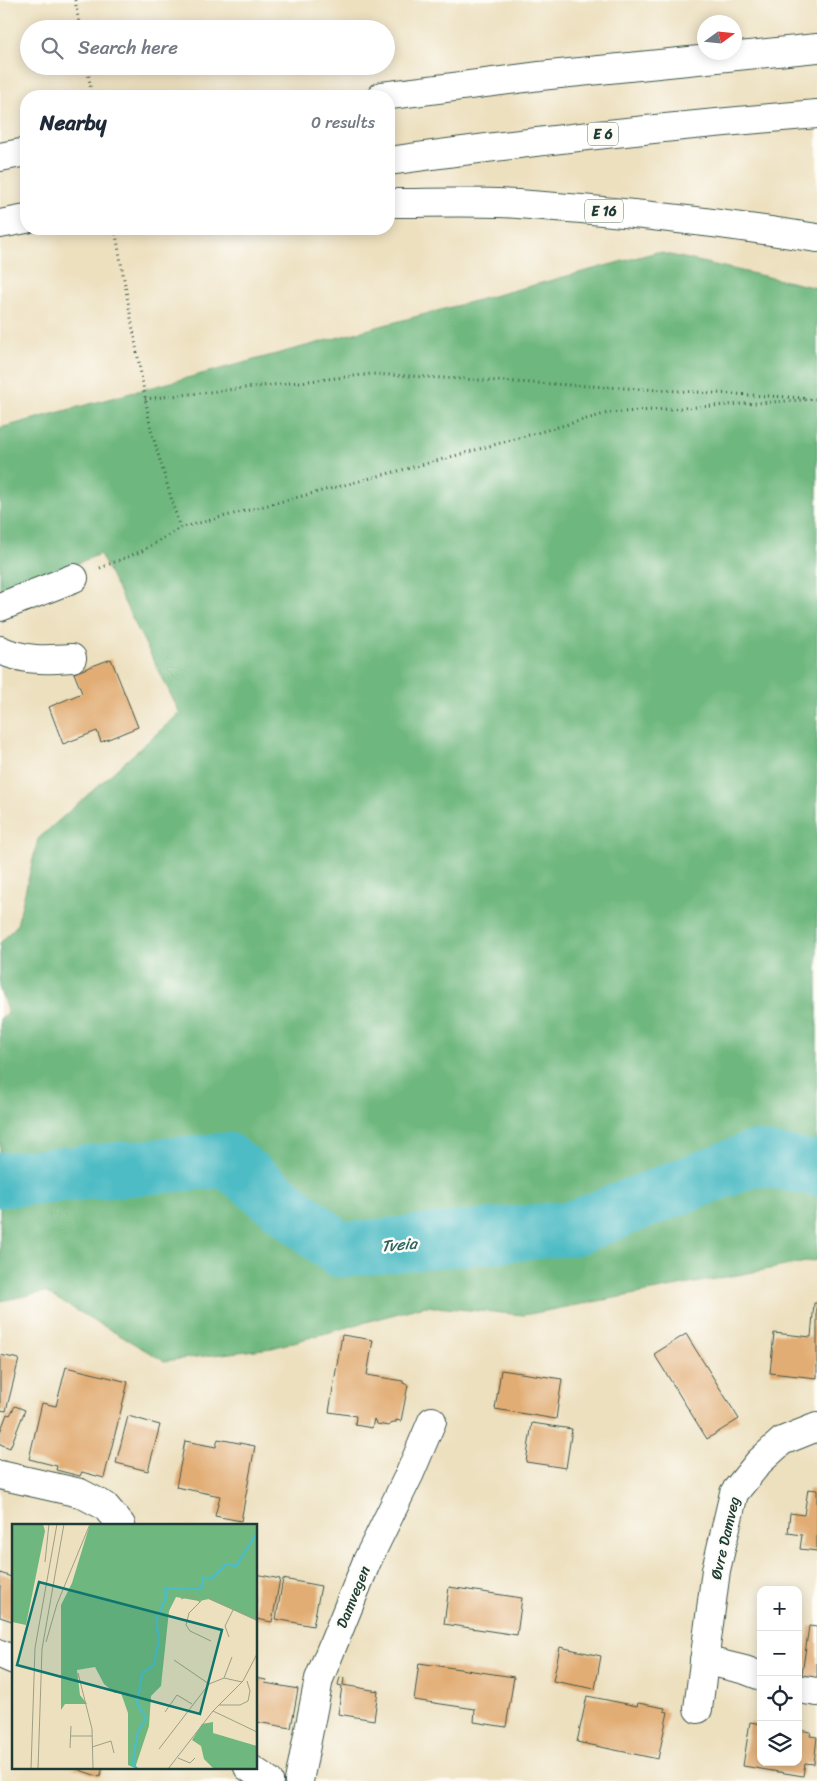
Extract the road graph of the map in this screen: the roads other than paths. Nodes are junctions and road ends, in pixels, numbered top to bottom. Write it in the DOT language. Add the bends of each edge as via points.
graph roads {
  1 [pos="817,41"];
  2 [pos="817,48"];
  3 [pos="742,54"];
  4 [pos="742,55"];
  5 [pos="697,60"];
  6 [pos="395,94"];
  7 [pos="817,114"];
  8 [pos="20,153"];
  9 [pos="0,157"];
  10 [pos="395,160"];
  11 [pos="395,203"];
  12 [pos="817,238"];
  13 [pos="74,578"];
  14 [pos="0,607"];
  15 [pos="0,650"];
  16 [pos="72,658"];
  17 [pos="432,1421"];
  18 [pos="817,1427"];
  19 [pos="0,1475"];
  20 [pos="120,1524"];
  21 [pos="0,1654"];
  22 [pos="12,1659"];
  23 [pos="704,1660"];
  24 [pos="757,1674"];
  25 [pos="802,1690"];
  26 [pos="817,1692"];
  27 [pos="698,1709"];
  28 [pos="250,1768"];
  29 [pos="269,1781"];
  30 [pos="298,1781"];
  1 -- 3 [label="main road"];
  2 -- 4 [label="main road"];
  5 -- 6 [label="main road"];
  7 -- 10 [label="main road, E 6" via="661,128"];
  8 -- 9 [label="main road"];
  11 -- 12 [label="main road, E 16" via="546,206 718,223"];
  13 -- 14 [label="main road"];
  15 -- 16 [label="main road" via="13,656 39,660"];
  17 -- 30 [label="main road, Damvegen" via="319,1679"];
  18 -- 23 [label="main road, Øvre Damveg" via="782,1441 734,1492 716,1570"];
  19 -- 20 [label="main road" via="80,1493 105,1506"];
  21 -- 22 [label="main road"];
  23 -- 24 [label="main road"];
  23 -- 27 [label="main road, Øvre Damveg"];
  25 -- 26 [label="main road"];
  28 -- 29 [label="main road"];
}
